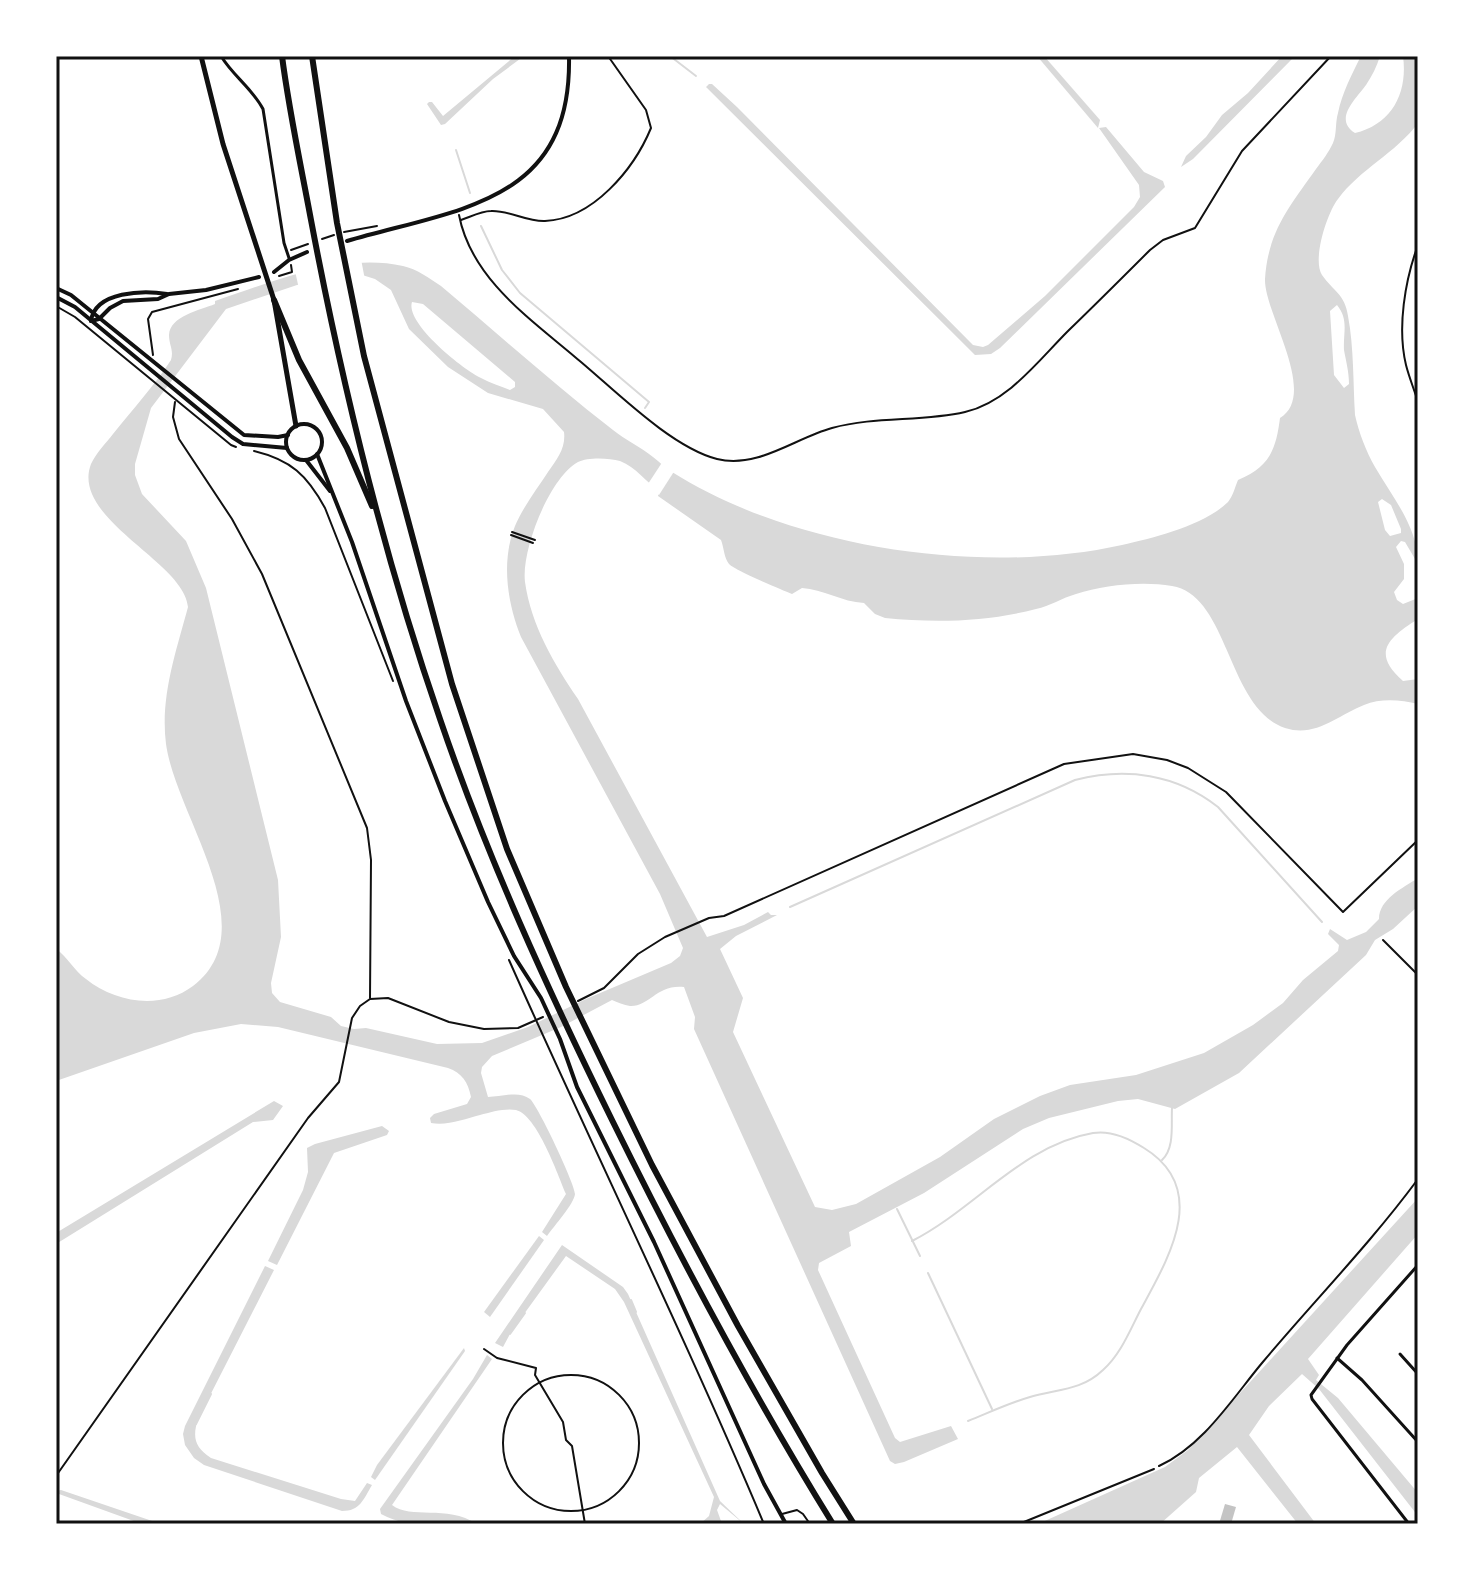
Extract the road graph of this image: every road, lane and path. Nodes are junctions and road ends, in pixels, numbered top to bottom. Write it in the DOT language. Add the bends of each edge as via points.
graph roads {
  1 [pos="201,56"];
  2 [pos="221,56"];
  3 [pos="282,56"];
  4 [pos="312,56"];
  5 [pos="569,56"];
  6 [pos="608,56"];
  7 [pos="1331,56"];
  8 [pos="379,226"];
  9 [pos="347,241"];
  10 [pos="1418,245"];
  11 [pos="286,252"];
  12 [pos="307,252"];
  13 [pos="289,260"];
  14 [pos="292,272"];
  15 [pos="274,275"];
  16 [pos="259,277"];
  17 [pos="242,287"];
  18 [pos="56,288"];
  19 [pos="169,294"];
  20 [pos="56,297"];
  21 [pos="274,300"];
  22 [pos="56,306"];
  23 [pos="92,313"];
  24 [pos="99,319"];
  25 [pos="91,321"];
  26 [pos="149,360"];
  27 [pos="144,366"];
  28 [pos="139,371"];
  29 [pos="175,400"];
  30 [pos="1418,402"];
  31 [pos="296,426"];
  32 [pos="288,435"];
  33 [pos="240,448"];
  34 [pos="287,448"];
  35 [pos="254,451"];
  36 [pos="317,454"];
  37 [pos="305,460"];
  38 [pos="331,493"];
  39 [pos="512,534"];
  40 [pos="383,535"];
  41 [pos="534,541"];
  42 [pos="395,688"];
  43 [pos="1418,840"];
  44 [pos="1383,940"];
  45 [pos="506,952"];
  46 [pos="1418,975"];
  47 [pos="370,999"];
  48 [pos="577,1002"];
  49 [pos="553,1013"];
  50 [pos="1418,1179"];
  51 [pos="1418,1265"];
  52 [pos="484,1349"];
  53 [pos="1400,1354"];
  54 [pos="1337,1358"];
  55 [pos="1418,1374"];
  56 [pos="539,1382"];
  57 [pos="1418,1442"];
  58 [pos="1154,1469"];
  59 [pos="56,1476"];
  60 [pos="583,1511"];
  61 [pos="781,1514"];
  62 [pos="585,1524"];
  63 [pos="764,1524"];
  64 [pos="786,1524"];
  65 [pos="810,1524"];
  66 [pos="833,1524"];
  67 [pos="854,1524"];
  68 [pos="1019,1524"];
  69 [pos="1409,1524"];
  1 -- 21 [label="main road" via="223,144"];
  2 -- 11 [label="street" via="263,109"];
  3 -- 40 [label="highway" via="326,303"];
  4 -- 67 [label="highway" via="350,295 436,624 507,849 652,1165 738,1326"];
  5 -- 9 [label="street" via="568,90 556,137 537,165 508,190"];
  6 -- 7 [label="path" via="646,110 651,128 609,191 565,217 543,222 489,211 460,220 462,227 487,276 510,301 638,411 678,440 719,459 736,460 755,459 843,425 967,412 1000,397 1150,250 1195,228 1242,151"];
  8 -- 11 [label="path"];
  10 -- 30 [label="path" via="1403,321 1406,364"];
  11 -- 13 [label="street"];
  12 -- 13 [label="street"];
  13 -- 15 [label="street"];
  14 -- 15 [label="path"];
  16 -- 19 [label="street"];
  17 -- 26 [label="path" via="152,312"];
  18 -- 23 [label="street"];
  19 -- 23 [label="street" via="121,295"];
  19 -- 24 [label="street" via="123,301"];
  20 -- 25 [label="street"];
  21 -- 31 [label="main road"];
  21 -- 40 [label="highway"];
  22 -- 28 [label="path"];
  23 -- 24 [label="street"];
  23 -- 25 [label="street"];
  24 -- 25 [label="street"];
  24 -- 26 [label="street"];
  25 -- 27 [label="street"];
  26 -- 32 [label="street" via="244,435"];
  27 -- 28 [label="path"];
  27 -- 34 [label="street" via="243,444"];
  28 -- 29 [label="path"];
  29 -- 33 [label="path"];
  29 -- 47 [label="path" via="179,439 262,574 367,828"];
  31 -- 32 [label="street"];
  31 -- 36 [label="street" via="308,424 318,431 322,443"];
  32 -- 34 [label="street"];
  34 -- 37 [label="street"];
  35 -- 42 [label="path" via="278,458 314,489"];
  36 -- 37 [label="street"];
  36 -- 38 [label="street"];
  37 -- 38 [label="street"];
  38 -- 61 [label="street" via="445,801 504,936 541,998 577,1087"];
  39 -- 41 [label="path"];
  40 -- 66 [label="highway" via="439,718 550,992 741,1370"];
  43 -- 48 [label="path" via="1343,912 1209,780 1167,760 1133,754 1064,764 673,934 638,954 604,988"];
  44 -- 46 [label="path"];
  45 -- 63 [label="path" via="705,1382"];
  47 -- 49 [label="path" via="388,998 449,1022 484,1029 518,1028"];
  47 -- 59 [label="path" via="352,1018 339,1082 308,1118"];
  50 -- 58 [label="path" via="1194,1442"];
  51 -- 54 [label="street"];
  52 -- 56 [label="path" via="536,1368"];
  53 -- 55 [label="street"];
  54 -- 57 [label="street"];
  54 -- 69 [label="street" via="1312,1399"];
  56 -- 60 [label="path" via="572,1446"];
  56 -- 60 [label="path" via="509,1414 503,1445 506,1462 530,1496 553,1508"];
  56 -- 60 [label="path" via="578,1375 603,1382 623,1398 637,1425 640,1454 629,1478 613,1497"];
  58 -- 68 [label="lane"];
  60 -- 62 [label="path"];
  61 -- 64 [label="street"];
  61 -- 65 [label="lane" via="797,1510"];
}
